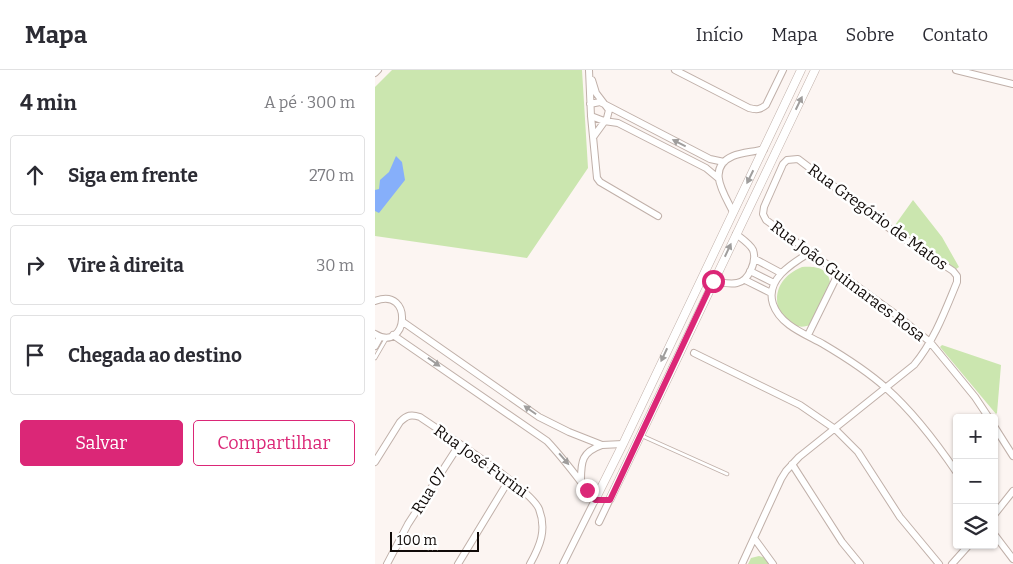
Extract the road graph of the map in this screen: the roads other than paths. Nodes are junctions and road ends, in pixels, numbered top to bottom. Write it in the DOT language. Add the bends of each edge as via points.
graph roads {
  1 [pos="378,70"];
  2 [pos="675,70"];
  3 [pos="783,70"];
  4 [pos="801,70"];
  5 [pos="815,70"];
  6 [pos="956,70"];
  7 [pos="589,72"];
  8 [pos="375,73"];
  9 [pos="1013,84"];
  10 [pos="590,104"];
  11 [pos="606,105"];
  12 [pos="591,116"];
  13 [pos="604,121"];
  14 [pos="773,128"];
  15 [pos="784,134"];
  16 [pos="593,137"];
  17 [pos="764,149"];
  18 [pos="724,162"];
  19 [pos="718,178"];
  20 [pos="733,212"];
  21 [pos="763,214"];
  22 [pos="658,216"];
  23 [pos="736,234"];
  24 [pos="809,253"];
  25 [pos="755,259"];
  26 [pos="750,272"];
  27 [pos="781,273"];
  28 [pos="838,274"];
  29 [pos="745,280"];
  30 [pos="713,281"];
  31 [pos="774,283"];
  32 [pos="771,293"];
  33 [pos="375,301"];
  34 [pos="403,322"];
  35 [pos="808,335"];
  36 [pos="384,336"];
  37 [pos="673,336"];
  38 [pos="685,341"];
  39 [pos="930,342"];
  40 [pos="375,346"];
  41 [pos="694,353"];
  42 [pos="375,358"];
  43 [pos="887,388"];
  44 [pos="986,414"];
  45 [pos="835,429"];
  46 [pos="998,432"];
  47 [pos="640,435"];
  48 [pos="623,444"];
  49 [pos="459,445"];
  50 [pos="602,446"];
  51 [pos="1013,456"];
  52 [pos="375,462"];
  53 [pos="791,464"];
  54 [pos="953,468"];
  55 [pos="727,474"];
  56 [pos="509,480"];
  57 [pos="581,480"];
  58 [pos="603,484"];
  59 [pos="1013,491"];
  60 [pos="595,500"];
  61 [pos="610,500"];
  62 [pos="998,510"];
  63 [pos="599,522"];
  64 [pos="754,538"];
  65 [pos="998,539"];
  66 [pos="965,549"];
  67 [pos="1013,559"];
  68 [pos="387,564"];
  69 [pos="458,564"];
  70 [pos="530,564"];
  71 [pos="563,564"];
  72 [pos="742,564"];
  73 [pos="773,564"];
  74 [pos="860,564"];
  75 [pos="939,564"];
  76 [pos="952,564"];
  1 -- 8 [label="street"];
  2 -- 3 [label="street" via="749,108 761,109"];
  4 -- 14 [label="street"];
  15 -- 5 [label="street, one-way"];
  6 -- 9 [label="street"];
  7 -- 10 [label="street"];
  7 -- 11 [label="street" via="596,93"];
  10 -- 11 [label="street" via="600,102"];
  10 -- 12 [label="street"];
  11 -- 13 [label="street" via="609,110"];
  18 -- 11 [label="street, one-way" via="710,159"];
  12 -- 13 [label="street"];
  12 -- 16 [label="street"];
  13 -- 16 [label="street"];
  13 -- 19 [label="street" via="618,123 706,168"];
  14 -- 15 [label="street"];
  14 -- 17 [label="street"];
  15 -- 23 [label="street"];
  16 -- 22 [label="street" via="595,172 600,182"];
  17 -- 18 [label="street" via="734,156"];
  17 -- 20 [label="street, one-way"];
  18 -- 19 [label="street"];
  19 -- 20 [label="street" via="721,191"];
  20 -- 37 [label="street"];
  21 -- 24 [label="street, Rua João Guimaraes Rosa" via="766,220"];
  21 -- 39 [label="street, Rua Gregório de Matos" via="783,164 787,160 798,160 953,271 957,282"];
  23 -- 25 [label="street" via="752,249"];
  30 -- 23 [label="street, one-way"];
  24 -- 27 [label="street"];
  24 -- 28 [label="street, Rua João Guimaraes Rosa"];
  25 -- 26 [label="street"];
  25 -- 27 [label="street"];
  26 -- 29 [label="street"];
  26 -- 31 [label="street"];
  27 -- 31 [label="street"];
  28 -- 35 [label="street"];
  28 -- 39 [label="street, Rua João Guimaraes Rosa"];
  29 -- 30 [label="street" via="731,284"];
  29 -- 32 [label="street"];
  30 -- 38 [label="street"];
  31 -- 32 [label="street"];
  32 -- 35 [label="street" via="782,319"];
  33 -- 34 [label="street" via="386,299 397,304"];
  34 -- 36 [label="street" via="398,332"];
  50 -- 34 [label="street, one-way" via="539,416"];
  35 -- 43 [label="street"];
  36 -- 40 [label="street"];
  36 -- 42 [label="lane"];
  36 -- 57 [label="street, one-way" via="547,441"];
  37 -- 38 [label="street"];
  37 -- 48 [label="street, one-way"];
  38 -- 47 [label="street"];
  39 -- 43 [label="street" via="914,365"];
  39 -- 44 [label="street, Rua João Guimaraes Rosa"];
  41 -- 45 [label="street" via="800,405"];
  43 -- 45 [label="street"];
  43 -- 54 [label="street"];
  45 -- 53 [label="street"];
  45 -- 75 [label="street" via="858,452 900,517"];
  46 -- 51 [label="street"];
  47 -- 55 [label="lane"];
  47 -- 61 [label="street"];
  48 -- 50 [label="street"];
  48 -- 58 [label="street"];
  49 -- 52 [label="street, Rua José Furini" via="420,417 412,415 400,422"];
  49 -- 56 [label="street, Rua José Furini"];
  49 -- 68 [label="street, Rua 07"];
  50 -- 57 [label="street" via="585,456"];
  53 -- 64 [label="street"];
  53 -- 74 [label="street"];
  56 -- 69 [label="street"];
  56 -- 70 [label="street, Rua José Furini" via="534,500 541,516 542,538"];
  57 -- 60 [label="street"];
  58 -- 60 [label="street"];
  58 -- 61 [label="street"];
  59 -- 62 [label="street"];
  60 -- 61 [label="street"];
  60 -- 71 [label="street"];
  61 -- 63 [label="street"];
  64 -- 72 [label="street"];
  64 -- 73 [label="street"];
  65 -- 67 [label="street"];
  66 -- 76 [label="street"];
}
